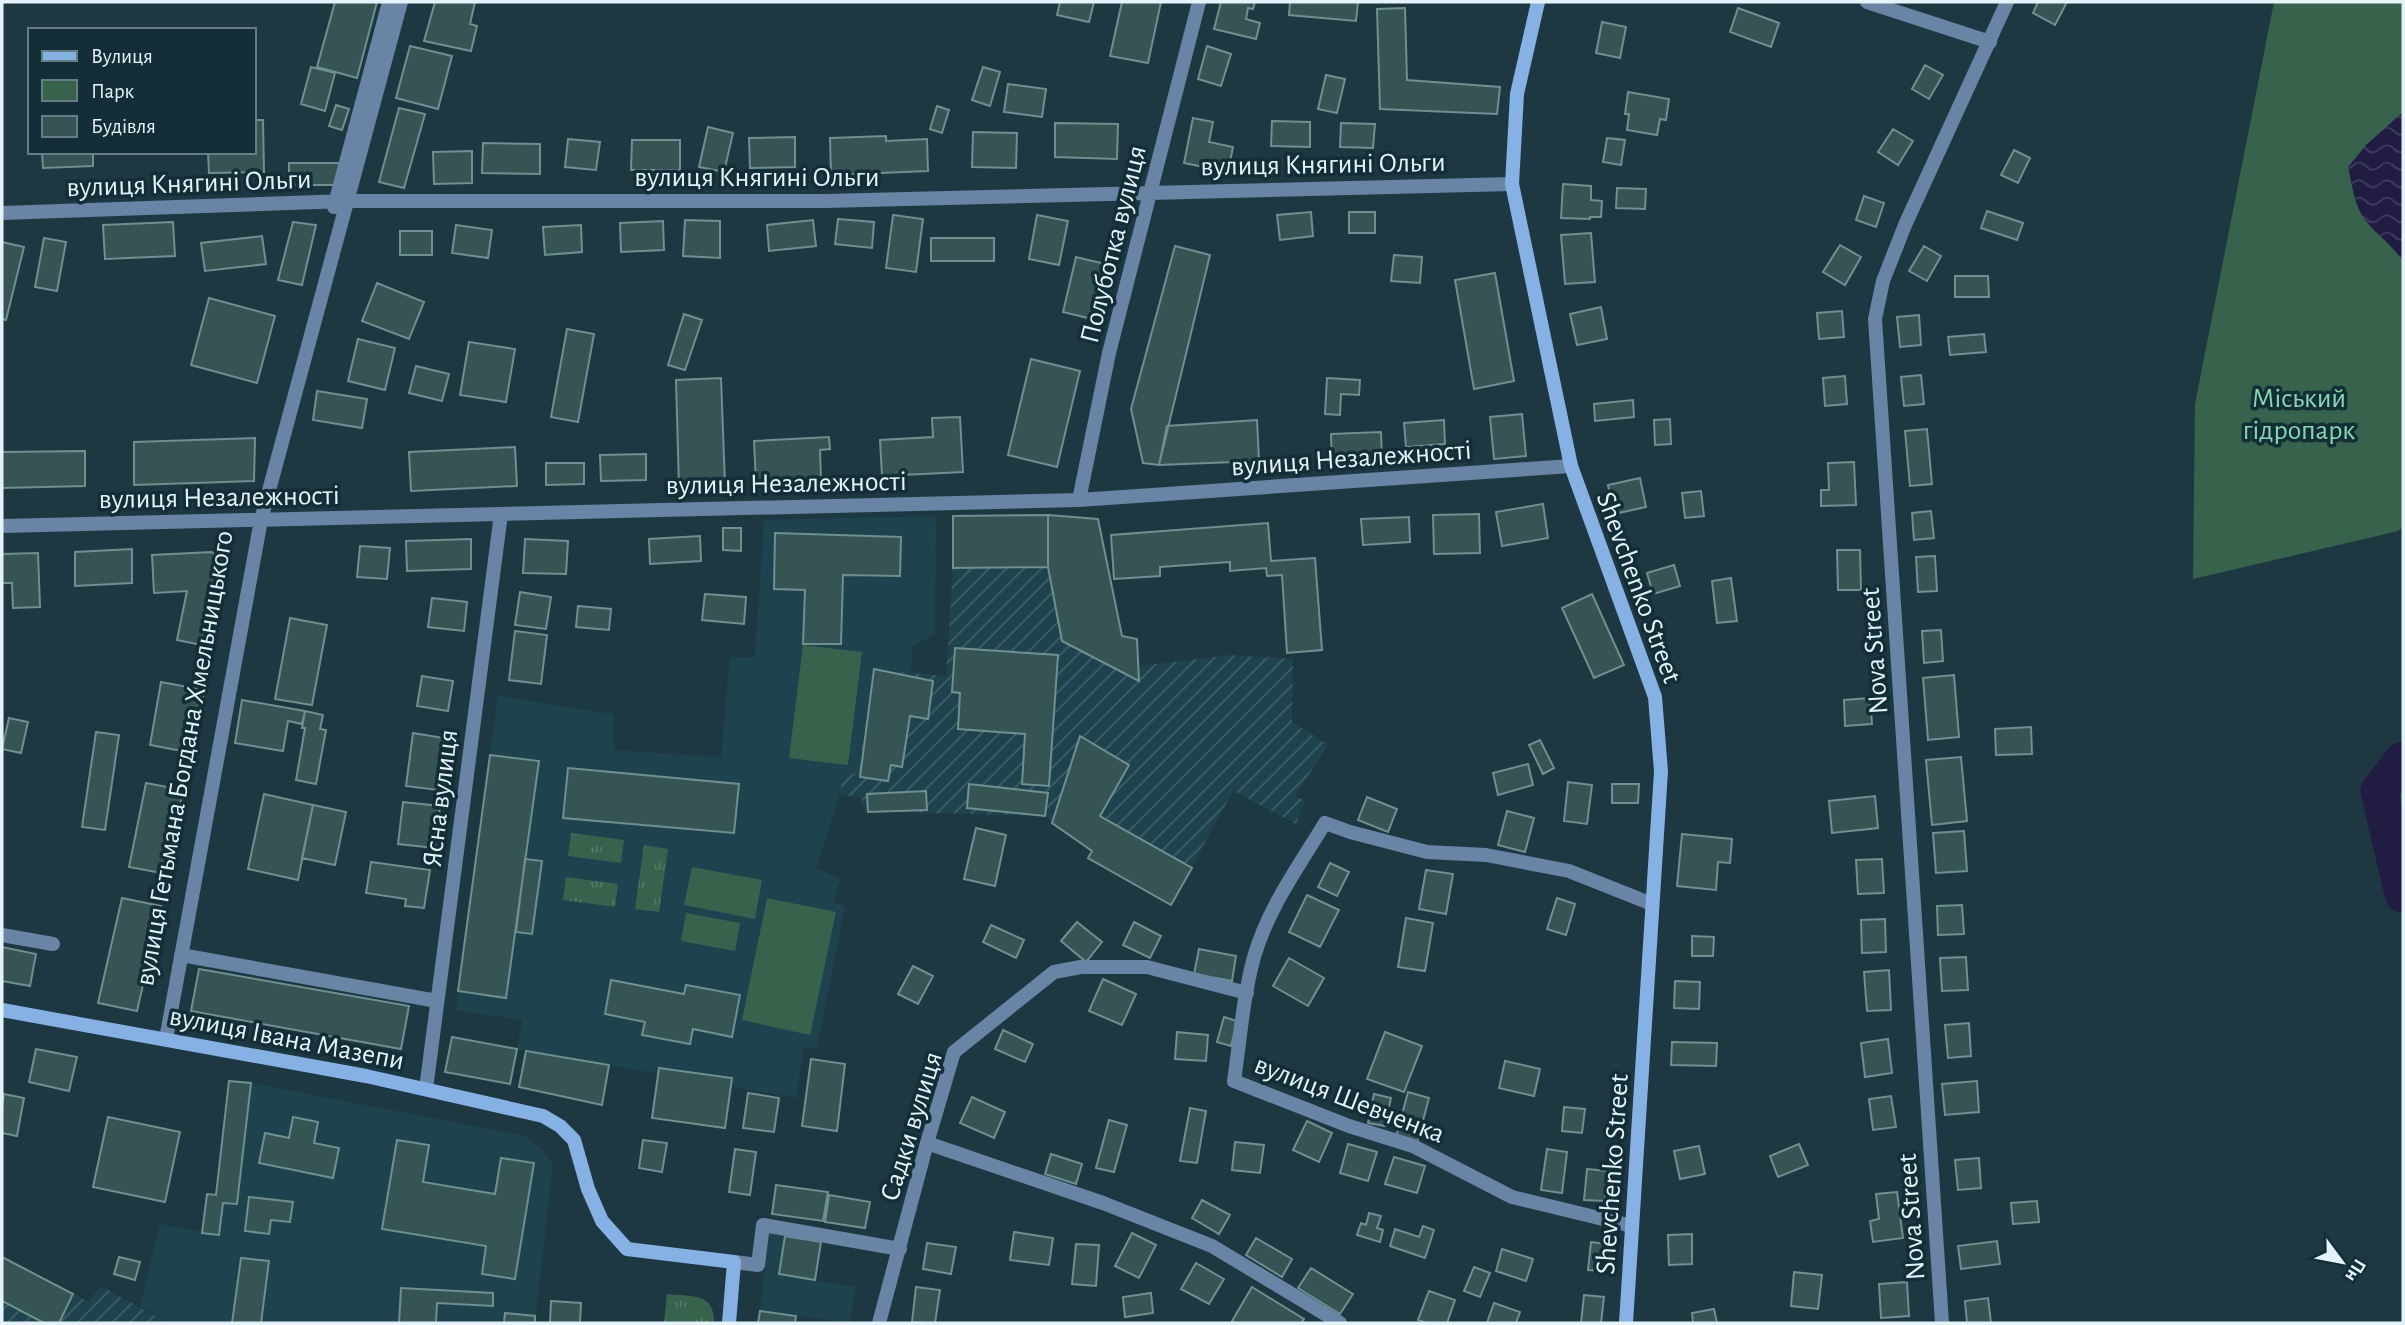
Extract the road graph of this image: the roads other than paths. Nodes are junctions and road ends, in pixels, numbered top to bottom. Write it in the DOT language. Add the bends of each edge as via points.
graph roads {
  1 [pos="389,2"];
  2 [pos="401,2"];
  3 [pos="1199,2"];
  4 [pos="1538,2"];
  5 [pos="1867,2"];
  6 [pos="2007,2"];
  7 [pos="1990,42"];
  8 [pos="1512,184"];
  9 [pos="1150,192"];
  10 [pos="341,201"];
  11 [pos="2,213"];
  12 [pos="1571,466"];
  13 [pos="1079,500"];
  14 [pos="501,514"];
  15 [pos="257,519"];
  16 [pos="2,526"];
  17 [pos="1652,904"];
  18 [pos="2,934"];
  19 [pos="53,944"];
  20 [pos="181,955"];
  21 [pos="1247,993"];
  22 [pos="438,1001"];
  23 [pos="2,1010"];
  24 [pos="161,1038"];
  25 [pos="426,1089"];
  26 [pos="927,1143"];
  27 [pos="1632,1226"];
  28 [pos="900,1249"];
  29 [pos="734,1262"];
  30 [pos="729,1323"];
  31 [pos="879,1323"];
  32 [pos="1340,1323"];
  33 [pos="1626,1323"];
  34 [pos="1942,1323"];
  1 -- 10 [label="street, вулиця Гетьмана Богдана Хмельницького"];
  2 -- 10 [label="street, вулиця Гетьмана Богдана Хмельницького"];
  3 -- 9 [label="street, Полуботка вулиця"];
  4 -- 8 [label="main road, Shevchenko Street" via="1517,94"];
  5 -- 7 [label="street"];
  6 -- 7 [label="street, Nova Street"];
  7 -- 34 [label="street, Nova Street" via="1905,225 1883,281 1875,319"];
  8 -- 9 [label="street, вулиця Княгині Ольги"];
  8 -- 12 [label="main road, Shevchenko Street"];
  9 -- 10 [label="street, вулиця Княгині Ольги" via="825,201"];
  9 -- 13 [label="street, Полуботка вулиця" via="1109,353"];
  10 -- 11 [label="street, вулиця Княгині Ольги"];
  10 -- 15 [label="street, вулиця Гетьмана Богдана Хмельницького"];
  12 -- 13 [label="street, вулиця Незалежності"];
  12 -- 17 [label="main road, Shevchenko Street" via="1655,697 1661,771"];
  13 -- 14 [label="street, вулиця Незалежності"];
  14 -- 15 [label="street, вулиця Незалежності"];
  14 -- 22 [label="street, Ясна вулиця"];
  15 -- 16 [label="street, вулиця Незалежності"];
  15 -- 20 [label="street, вулиця Гетьмана Богдана Хмельницького"];
  15 -- 24 [label="street, вулиця Гетьмана Богдана Хмельницького"];
  17 -- 21 [label="street, вулиця Шевченка" via="1569,872 1486,855 1427,852 1325,823 1273,908"];
  17 -- 27 [label="main road, Shevchenko Street"];
  18 -- 19 [label="street"];
  20 -- 22 [label="street"];
  20 -- 24 [label="street, вулиця Гетьмана Богдана Хмельницького"];
  21 -- 26 [label="street, Садки вулиця" via="1147,967 1081,967 1054,972 954,1052"];
  21 -- 27 [label="street, вулиця Шевченка" via="1234,1081 1413,1146 1513,1197"];
  22 -- 25 [label="street, Ясна вулиця"];
  23 -- 24 [label="main road, вулиця Івана Мазепи"];
  24 -- 25 [label="main road, вулиця Івана Мазепи"];
  25 -- 29 [label="main road, вулиця Івана Мазепи" via="542,1116 560,1126 574,1140 602,1221 626,1249"];
  26 -- 28 [label="street, Садки вулиця"];
  26 -- 32 [label="street" via="1212,1246"];
  27 -- 33 [label="main road, Shevchenko Street"];
  28 -- 29 [label="street" via="763,1225 758,1265"];
  28 -- 31 [label="street, Садки вулиця"];
  29 -- 30 [label="main road"];
}
